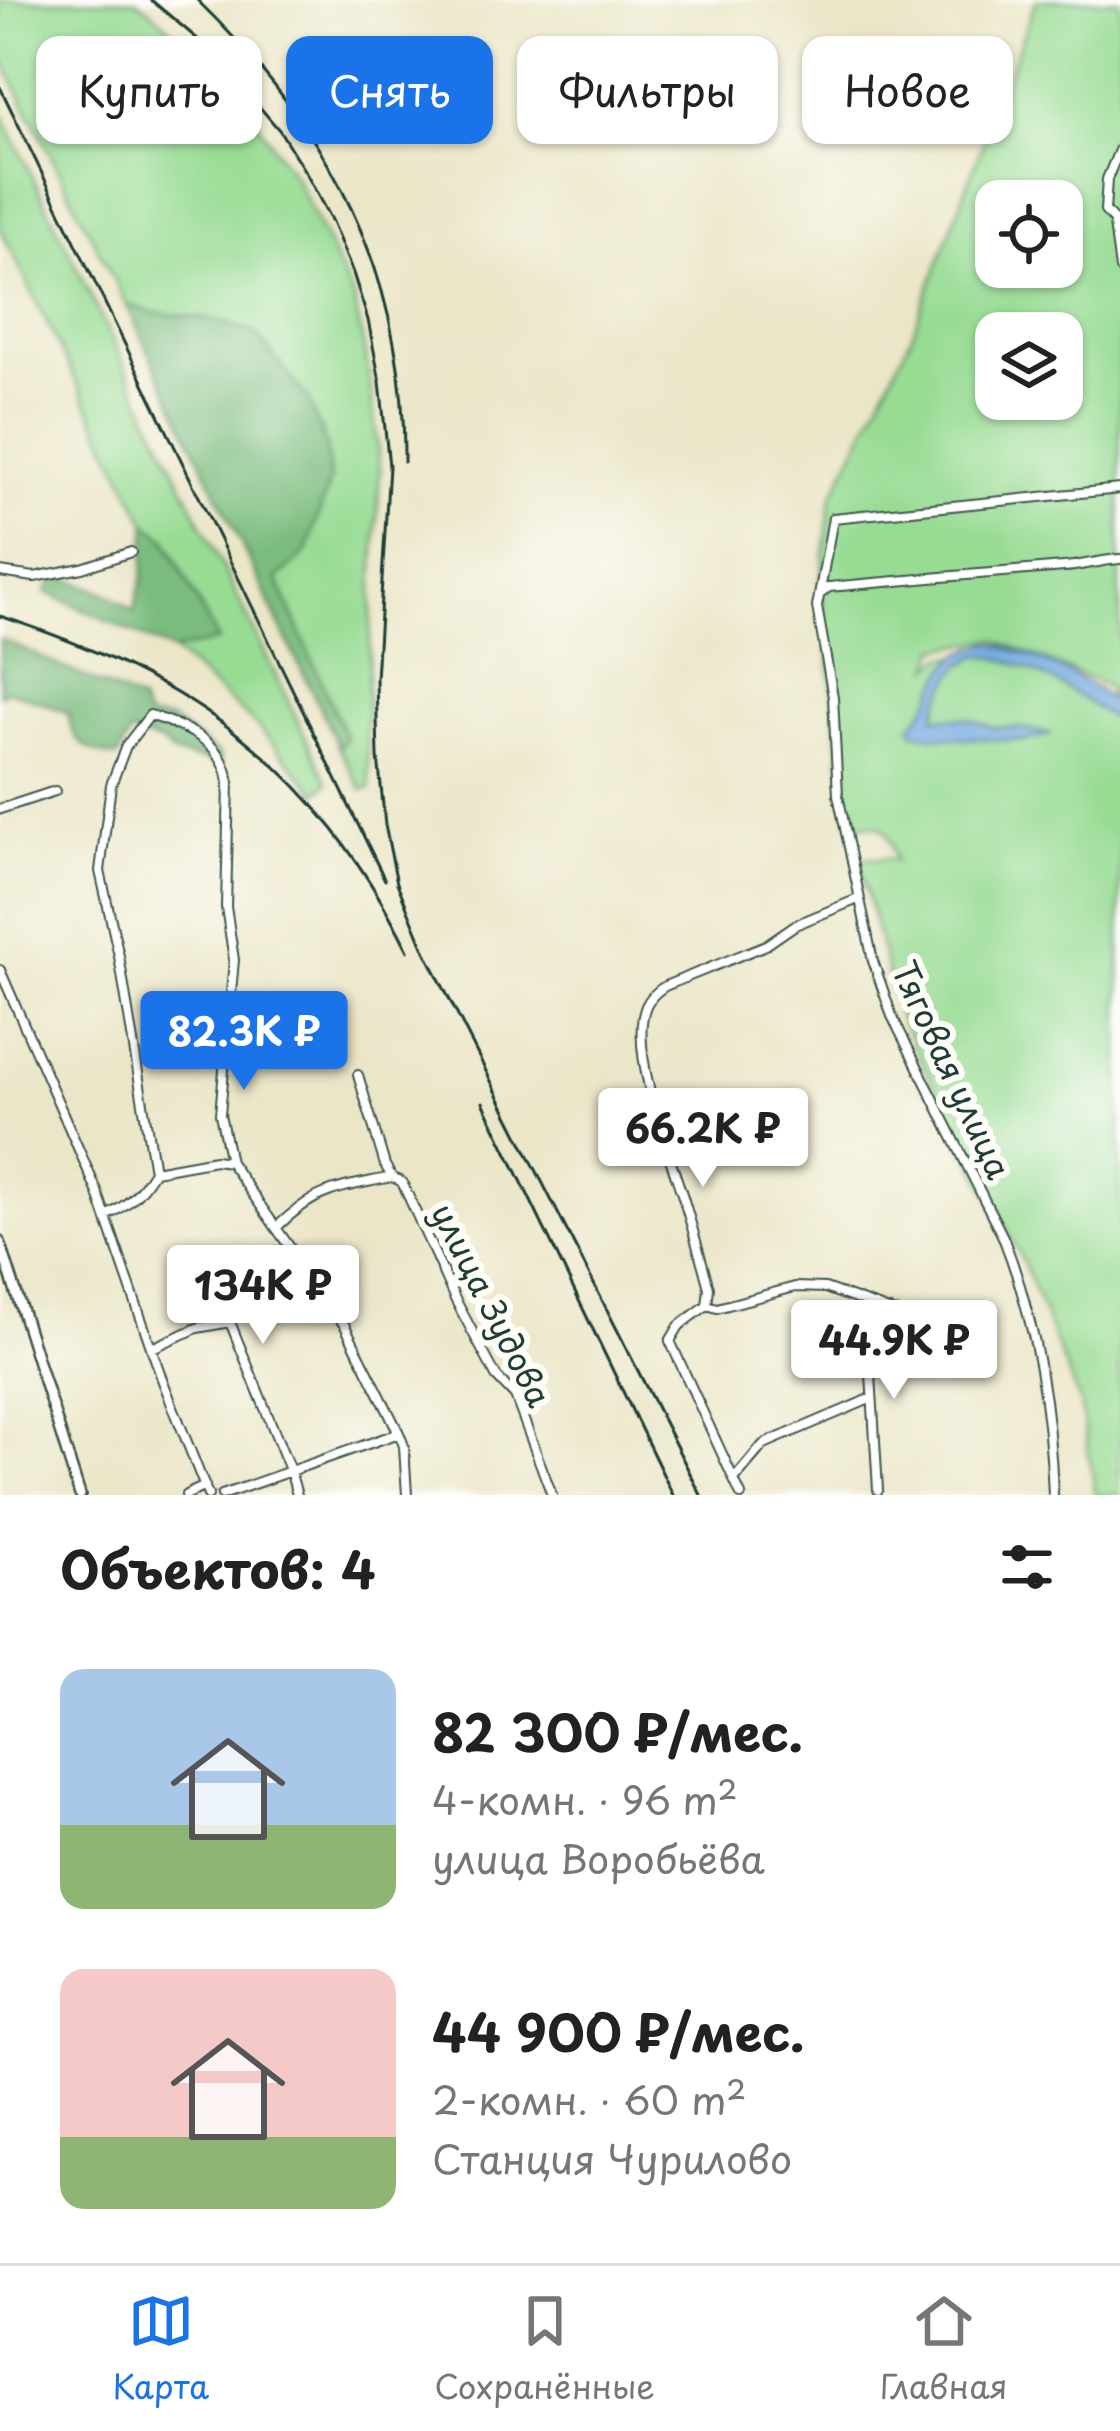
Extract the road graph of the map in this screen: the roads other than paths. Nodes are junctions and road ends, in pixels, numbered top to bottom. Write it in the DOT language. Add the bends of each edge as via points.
graph roads {
  1 [pos="1120,148"];
  2 [pos="1116,222"];
  3 [pos="1120,269"];
  4 [pos="1120,489"];
  5 [pos="131,552"];
  6 [pos="1120,559"];
  7 [pos="0,572"];
  8 [pos="819,594"];
  9 [pos="55,791"];
  10 [pos="0,809"];
  11 [pos="859,899"];
  12 [pos="0,970"];
  13 [pos="358,1075"];
  14 [pos="230,1162"];
  15 [pos="154,1171"];
  16 [pos="392,1178"];
  17 [pos="106,1216"];
  18 [pos="276,1228"];
  19 [pos="0,1242"];
  20 [pos="707,1306"];
  21 [pos="152,1348"];
  22 [pos="872,1398"];
  23 [pos="399,1433"];
  24 [pos="290,1470"];
  25 [pos="735,1478"];
  26 [pos="878,1490"];
  27 [pos="207,1491"];
  28 [pos="80,1495"];
  29 [pos="186,1495"];
  30 [pos="222,1495"];
  31 [pos="297,1495"];
  32 [pos="406,1495"];
  33 [pos="552,1495"];
  34 [pos="741,1495"];
  35 [pos="1053,1495"];
  1 -- 2 [label="street" via="1105,211"];
  2 -- 3 [label="street"];
  4 -- 8 [label="street, Тяговая улица" via="833,518"];
  5 -- 7 [label="street" via="34,577"];
  6 -- 8 [label="street"];
  8 -- 11 [label="street, Тяговая улица" via="838,796"];
  9 -- 10 [label="street"];
  11 -- 20 [label="street" via="665,986 644,1008 648,1083 709,1288"];
  11 -- 35 [label="street, Тяговая улица" via="892,1016 1018,1276 1051,1434"];
  12 -- 17 [label="street"];
  13 -- 16 [label="street, улица Зудова"];
  14 -- 15 [label="street"];
  14 -- 15 [label="street" via="220,1114 234,960 226,907 227,765 213,746 150,715 111,785 100,871"];
  14 -- 18 [label="street"];
  15 -- 17 [label="street" via="139,1195"];
  16 -- 18 [label="street" via="321,1192"];
  16 -- 33 [label="street, улица Зудова" via="402,1182 455,1299 515,1396"];
  17 -- 21 [label="street"];
  18 -- 23 [label="street" via="345,1326"];
  19 -- 28 [label="street"];
  20 -- 22 [label="street" via="824,1288 946,1327 876,1370"];
  20 -- 25 [label="street" via="670,1341"];
  21 -- 24 [label="street" via="230,1322"];
  21 -- 27 [label="street"];
  22 -- 25 [label="street" via="763,1445"];
  22 -- 26 [label="street"];
  23 -- 24 [label="street"];
  23 -- 32 [label="street"];
  24 -- 30 [label="street"];
  24 -- 31 [label="street"];
  25 -- 34 [label="street"];
  27 -- 29 [label="street"];
}
